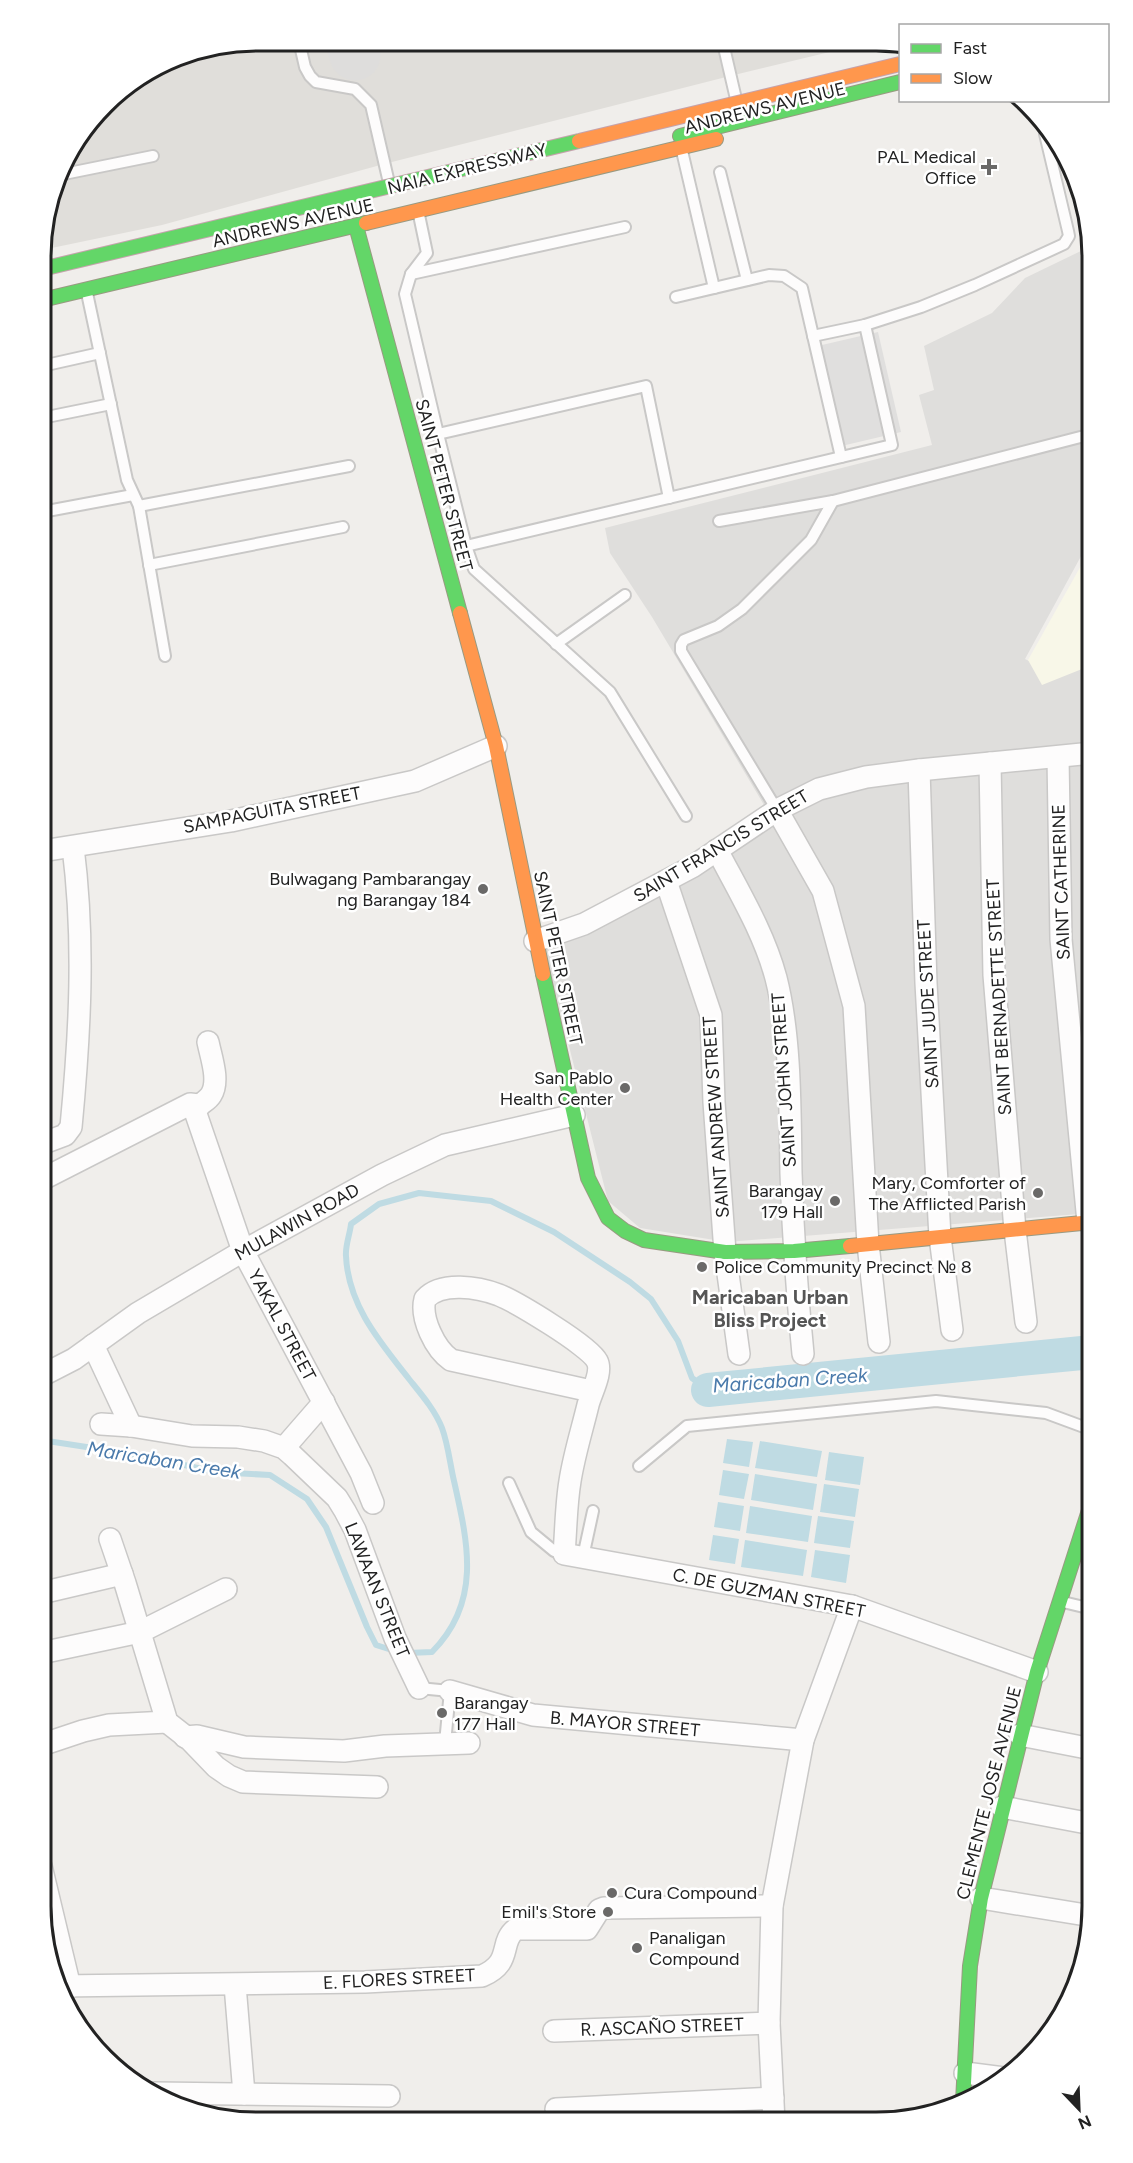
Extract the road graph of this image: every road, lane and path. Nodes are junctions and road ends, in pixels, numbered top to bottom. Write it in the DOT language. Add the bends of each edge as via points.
graph roads {
  1 [pos="301,51"];
  2 [pos="725,51"];
  3 [pos="899,60"];
  4 [pos="899,82"];
  5 [pos="899,92"];
  6 [pos="736,100"];
  7 [pos="561,141"];
  8 [pos="1047,143"];
  9 [pos="681,147"];
  10 [pos="153,156"];
  11 [pos="720,172"];
  12 [pos="69,173"];
  13 [pos="568,175"];
  14 [pos="389,184"];
  15 [pos="419,212"];
  16 [pos="356,226"];
  17 [pos="625,227"];
  18 [pos="51,265"];
  19 [pos="51,269"];
  20 [pos="411,274"];
  21 [pos="83,275"];
  22 [pos="747,280"];
  23 [pos="714,288"];
  24 [pos="51,289"];
  25 [pos="51,295"];
  26 [pos="676,297"];
  27 [pos="865,325"];
  28 [pos="813,336"];
  29 [pos="100,353"];
  30 [pos="51,364"];
  31 [pos="111,404"];
  32 [pos="51,416"];
  33 [pos="438,434"];
  34 [pos="1082,437"];
  35 [pos="841,457"];
  36 [pos="349,466"];
  37 [pos="133,495"];
  38 [pos="669,498"];
  39 [pos="833,501"];
  40 [pos="139,506"];
  41 [pos="51,510"];
  42 [pos="719,521"];
  43 [pos="343,527"];
  44 [pos="466,546"];
  45 [pos="149,565"];
  46 [pos="625,595"];
  47 [pos="556,644"];
  48 [pos="165,656"];
  49 [pos="496,746"];
  50 [pos="1082,754"];
  51 [pos="1058,757"];
  52 [pos="990,763"];
  53 [pos="920,770"];
  54 [pos="777,810"];
  55 [pos="686,816"];
  56 [pos="73,847"];
  57 [pos="51,850"];
  58 [pos="717,850"];
  59 [pos="666,880"];
  60 [pos="535,941"];
  61 [pos="208,1041"];
  62 [pos="199,1105"];
  63 [pos="574,1115"];
  64 [pos="51,1140"];
  65 [pos="1082,1144"];
  66 [pos="51,1175"];
  67 [pos="1082,1223"];
  68 [pos="1015,1230"];
  69 [pos="940,1237"];
  70 [pos="868,1244"];
  71 [pos="243,1251"];
  72 [pos="794,1251"];
  73 [pos="725,1252"];
  74 [pos="1026,1322"];
  75 [pos="952,1330"];
  76 [pos="879,1342"];
  77 [pos="93,1344"];
  78 [pos="739,1354"];
  79 [pos="802,1354"];
  80 [pos="51,1371"];
  81 [pos="591,1391"];
  82 [pos="324,1402"];
  83 [pos="101,1424"];
  84 [pos="131,1426"];
  85 [pos="1082,1426"];
  86 [pos="284,1448"];
  87 [pos="639,1466"];
  88 [pos="509,1483"];
  89 [pos="373,1503"];
  90 [pos="593,1511"];
  91 [pos="1082,1531"];
  92 [pos="110,1539"];
  93 [pos="573,1555"];
  94 [pos="122,1574"];
  95 [pos="226,1589"];
  96 [pos="51,1591"];
  97 [pos="1059,1601"];
  98 [pos="852,1606"];
  99 [pos="1082,1607"];
  100 [pos="140,1632"];
  101 [pos="51,1651"];
  102 [pos="1037,1672"];
  103 [pos="418,1688"];
  104 [pos="450,1691"];
  105 [pos="167,1722"];
  106 [pos="1020,1735"];
  107 [pos="185,1737"];
  108 [pos="803,1740"];
  109 [pos="51,1742"];
  110 [pos="445,1743"];
  111 [pos="469,1743"];
  112 [pos="1082,1747"];
  113 [pos="377,1786"];
  114 [pos="1002,1807"];
  115 [pos="1082,1822"];
  116 [pos="981,1898"];
  117 [pos="772,1906"];
  118 [pos="1082,1914"];
  119 [pos="52,1929"];
  120 [pos="58,1958"];
  121 [pos="235,1984"];
  122 [pos="68,1987"];
  123 [pos="769,2023"];
  124 [pos="554,2031"];
  125 [pos="965,2073"];
  126 [pos="990,2076"];
  127 [pos="964,2092"];
  128 [pos="172,2093"];
  129 [pos="244,2094"];
  130 [pos="389,2096"];
  131 [pos="773,2098"];
  132 [pos="556,2109"];
  133 [pos="774,2112"];
  1 -- 14 [label="lane" via="305,67 316,82 355,89 371,105"];
  2 -- 6 [label="lane"];
  3 -- 6 [label="main road, ANDREWS AVENUE"];
  3 -- 18 [label="main road, NAIA EXPRESSWAY, bridge"];
  4 -- 24 [label="main road, NAIA EXPRESSWAY"];
  5 -- 9 [label="main road, ANDREWS AVENUE"];
  6 -- 7 [label="main road, ANDREWS AVENUE"];
  7 -- 13 [label="main road"];
  7 -- 14 [label="main road, ANDREWS AVENUE"];
  8 -- 27 [label="lane" via="1068,241 975,285"];
  9 -- 13 [label="main road, ANDREWS AVENUE"];
  9 -- 23 [label="lane"];
  10 -- 12 [label="lane"];
  11 -- 22 [label="lane"];
  13 -- 15 [label="main road, ANDREWS AVENUE"];
  14 -- 21 [label="main road, ANDREWS AVENUE"];
  15 -- 16 [label="main road, ANDREWS AVENUE"];
  15 -- 20 [label="lane" via="427,253"];
  16 -- 21 [label="main road, ANDREWS AVENUE"];
  16 -- 49 [label="main road, SAINT PETER STREET"];
  17 -- 20 [label="lane"];
  19 -- 21 [label="main road, ANDREWS AVENUE"];
  20 -- 33 [label="lane" via="405,294"];
  21 -- 25 [label="main road, ANDREWS AVENUE"];
  21 -- 29 [label="lane"];
  22 -- 23 [label="lane"];
  22 -- 28 [label="lane" via="784,276 802,288"];
  23 -- 26 [label="lane"];
  27 -- 28 [label="lane"];
  27 -- 35 [label="lane" via="892,445"];
  28 -- 35 [label="lane"];
  29 -- 30 [label="lane"];
  29 -- 31 [label="lane"];
  31 -- 32 [label="lane"];
  31 -- 37 [label="lane"];
  33 -- 38 [label="lane" via="646,386"];
  33 -- 44 [label="lane"];
  34 -- 39 [label="lane"];
  35 -- 38 [label="lane"];
  36 -- 40 [label="lane"];
  37 -- 40 [label="lane"];
  37 -- 41 [label="lane"];
  38 -- 44 [label="lane"];
  39 -- 42 [label="lane"];
  39 -- 54 [label="lane" via="811,540 742,609 681,645 681,651"];
  40 -- 45 [label="lane"];
  43 -- 45 [label="lane"];
  44 -- 47 [label="lane" via="474,569"];
  45 -- 48 [label="lane"];
  46 -- 47 [label="lane"];
  47 -- 55 [label="lane" via="609,692"];
  49 -- 56 [label="street, SAMPAGUITA STREET" via="415,781 231,821"];
  49 -- 60 [label="main road, SAINT PETER STREET"];
  50 -- 51 [label="street, SAINT FRANCIS STREET"];
  51 -- 52 [label="street, SAINT FRANCIS STREET"];
  51 -- 65 [label="street, SAINT CATHERINE" via="1061,939"];
  52 -- 53 [label="street, SAINT FRANCIS STREET"];
  52 -- 68 [label="street, SAINT BERNADETTE STREET" via="994,975"];
  53 -- 54 [label="street, SAINT FRANCIS STREET" via="866,777 819,789"];
  53 -- 69 [label="street, SAINT JUDE STREET" via="926,982"];
  54 -- 58 [label="street, SAINT FRANCIS STREET"];
  54 -- 70 [label="street" via="823,891 854,1006"];
  56 -- 57 [label="street, SAMPAGUITA STREET"];
  56 -- 64 [label="street" via="79,903 80,1040 71,1126 64,1135"];
  58 -- 59 [label="street, SAINT FRANCIS STREET"];
  58 -- 72 [label="street, SAINT JOHN STREET" via="759,931 776,977 789,1098"];
  59 -- 60 [label="street, SAINT FRANCIS STREET" via="584,924"];
  59 -- 73 [label="street, SAINT ANDREW STREET" via="711,1015"];
  60 -- 63 [label="main road, SAINT PETER STREET"];
  61 -- 62 [label="street" via="214,1085 210,1097"];
  62 -- 66 [label="street" via="190,1104"];
  62 -- 71 [label="street, YAKAL STREET" via="196,1114"];
  63 -- 71 [label="street, MULAWIN ROAD" via="445,1145"];
  63 -- 73 [label="main road, SAINT PETER STREET" via="588,1178 608,1218 644,1240"];
  67 -- 68 [label="main road, SAINT PETER STREET"];
  68 -- 69 [label="main road, SAINT PETER STREET"];
  68 -- 74 [label="street, SAINT BERNADETTE STREET"];
  69 -- 70 [label="main road, SAINT PETER STREET"];
  69 -- 75 [label="street, SAINT JUDE STREET"];
  70 -- 72 [label="main road, SAINT PETER STREET"];
  70 -- 76 [label="street"];
  71 -- 77 [label="street, MULAWIN ROAD"];
  71 -- 82 [label="street, YAKAL STREET"];
  72 -- 73 [label="main road, SAINT PETER STREET"];
  72 -- 79 [label="street, SAINT JOHN STREET"];
  73 -- 78 [label="street, SAINT ANDREW STREET"];
  77 -- 80 [label="street, MULAWIN ROAD"];
  77 -- 84 [label="street"];
  81 -- 81 [label="street" via="599,1370 594,1357 552,1325 499,1295 461,1288 438,1291 424,1299 430,1331 442,1353 451,1360"];
  81 -- 93 [label="street" via="570,1480"];
  82 -- 86 [label="street"];
  82 -- 89 [label="street, YAKAL STREET"];
  83 -- 84 [label="street, LAWAAN STREET"];
  84 -- 86 [label="street, LAWAAN STREET" via="192,1436 238,1437"];
  85 -- 87 [label="lane" via="1046,1413 936,1401 687,1426"];
  86 -- 103 [label="street, LAWAAN STREET" via="337,1498 345,1511"];
  88 -- 93 [label="lane" via="531,1532 554,1551"];
  90 -- 93 [label="lane"];
  91 -- 97 [label="main road, CLEMENTE JOSE AVENUE"];
  92 -- 94 [label="street"];
  93 -- 98 [label="street, C. DE GUZMAN STREET"];
  94 -- 96 [label="street"];
  94 -- 100 [label="street"];
  95 -- 100 [label="street"];
  97 -- 99 [label="lane"];
  97 -- 102 [label="main road, CLEMENTE JOSE AVENUE"];
  98 -- 102 [label="street, C. DE GUZMAN STREET"];
  98 -- 108 [label="street"];
  100 -- 101 [label="street"];
  100 -- 105 [label="street"];
  102 -- 106 [label="main road, CLEMENTE JOSE AVENUE"];
  103 -- 104 [label="lane"];
  104 -- 108 [label="street, B. MAYOR STREET" via="533,1715"];
  104 -- 110 [label="lane"];
  105 -- 107 [label="street"];
  105 -- 109 [label="street" via="109,1725"];
  106 -- 112 [label="street"];
  106 -- 114 [label="main road, CLEMENTE JOSE AVENUE"];
  107 -- 110 [label="street" via="244,1747 344,1751"];
  107 -- 113 [label="street" via="216,1767 243,1782"];
  108 -- 117 [label="street"];
  110 -- 111 [label="street"];
  114 -- 115 [label="street"];
  114 -- 116 [label="main road, CLEMENTE JOSE AVENUE"];
  116 -- 118 [label="street"];
  116 -- 125 [label="main road, CLEMENTE JOSE AVENUE" via="970,1966"];
  117 -- 121 [label="street, E. FLORES STREET" via="604,1908 587,1929 516,1929 498,1966 482,1976"];
  117 -- 123 [label="street"];
  119 -- 120 [label="street"];
  121 -- 122 [label="street, E. FLORES STREET"];
  121 -- 129 [label="street"];
  123 -- 124 [label="street, R. ASCAÑO STREET"];
  123 -- 131 [label="street"];
  125 -- 126 [label="street"];
  125 -- 127 [label="main road, CLEMENTE JOSE AVENUE"];
  128 -- 129 [label="street"];
  129 -- 130 [label="street"];
  131 -- 132 [label="street"];
  131 -- 133 [label="street"];
}
